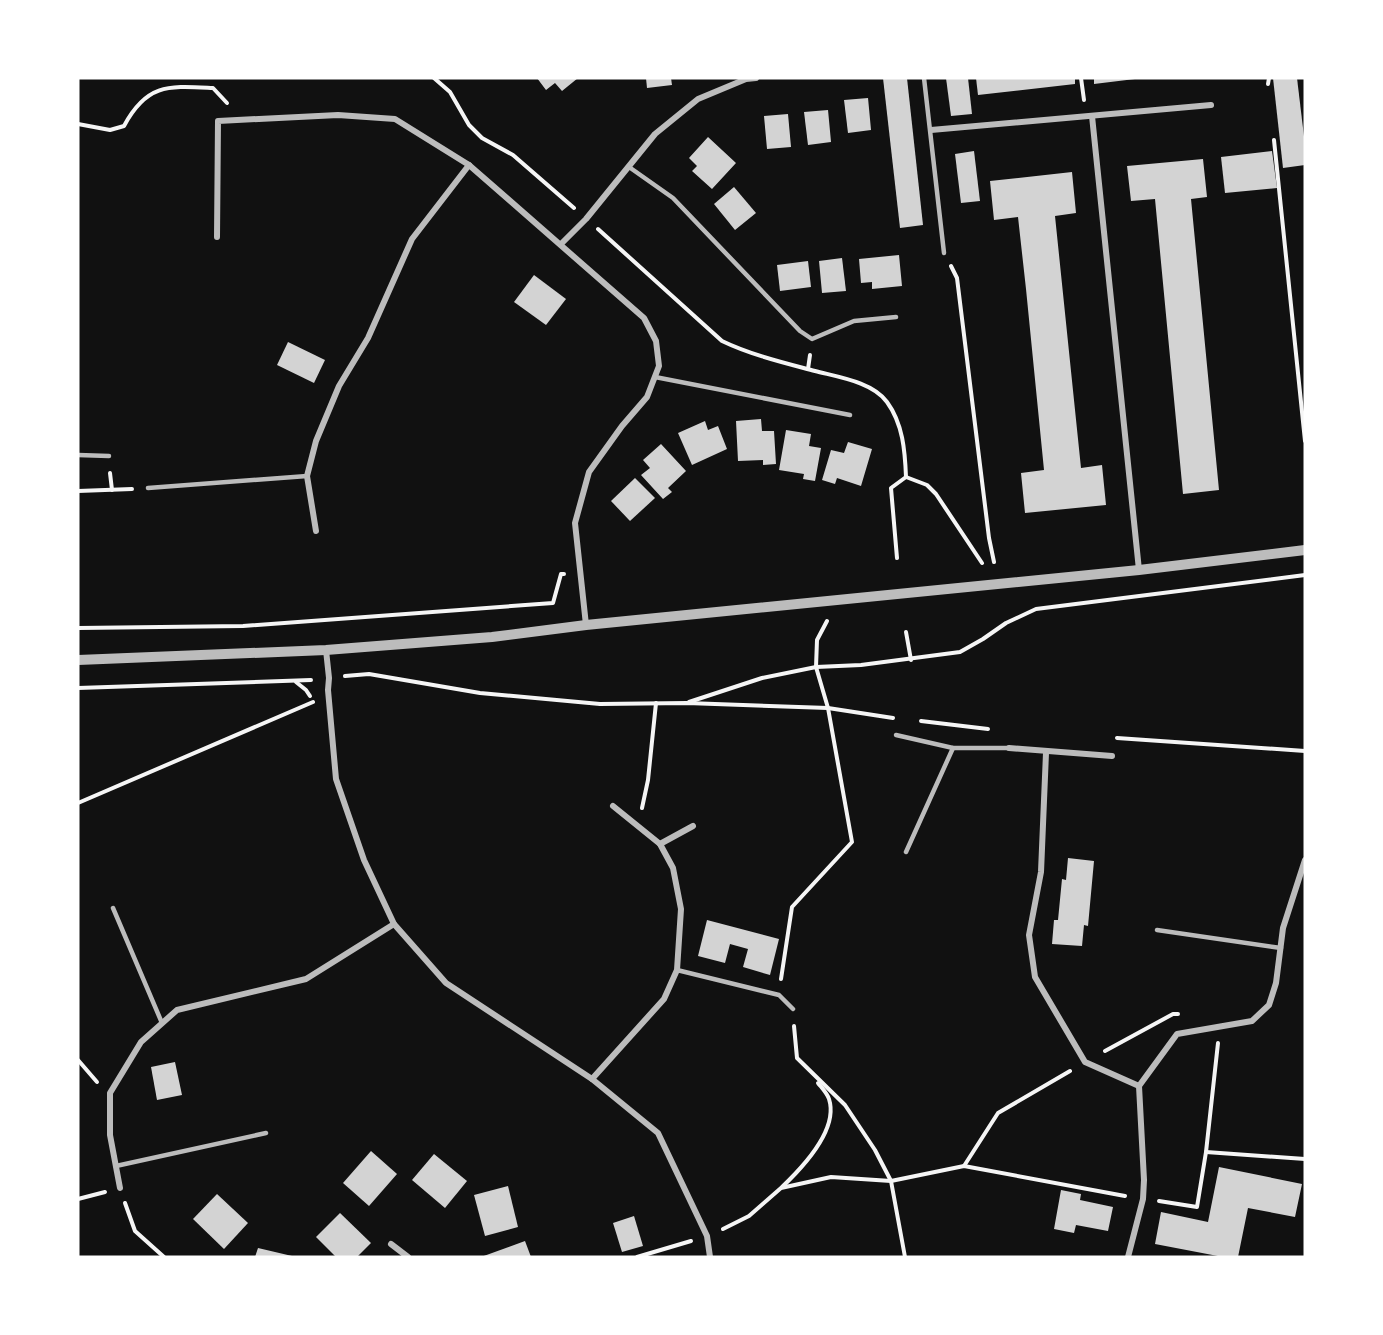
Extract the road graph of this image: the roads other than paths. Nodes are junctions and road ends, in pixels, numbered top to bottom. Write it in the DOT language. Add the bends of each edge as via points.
graph roads {
  1 [pos="756,78"];
  2 [pos="924,78"];
  3 [pos="1211,105"];
  4 [pos="1092,116"];
  5 [pos="931,130"];
  6 [pos="469,165"];
  7 [pos="629,167"];
  8 [pos="217,237"];
  9 [pos="561,244"];
  10 [pos="944,253"];
  11 [pos="896,317"];
  12 [pos="655,377"];
  13 [pos="850,415"];
  14 [pos="78,455"];
  15 [pos="108,456"];
  16 [pos="307,476"];
  17 [pos="148,488"];
  18 [pos="316,531"];
  19 [pos="1305,550"];
  20 [pos="1139,570"];
  21 [pos="586,625"];
  22 [pos="326,650"];
  23 [pos="78,660"];
  24 [pos="896,735"];
  25 [pos="953,748"];
  26 [pos="1009,748"];
  27 [pos="1046,753"];
  28 [pos="1112,756"];
  29 [pos="613,806"];
  30 [pos="693,826"];
  31 [pos="660,844"];
  32 [pos="906,852"];
  33 [pos="1305,860"];
  34 [pos="113,908"];
  35 [pos="394,924"];
  36 [pos="1157,930"];
  37 [pos="1281,948"];
  38 [pos="676,970"];
  39 [pos="793,1009"];
  40 [pos="162,1023"];
  41 [pos="592,1079"];
  42 [pos="1139,1086"];
  43 [pos="266,1133"];
  44 [pos="116,1166"];
  45 [pos="120,1188"];
  46 [pos="391,1244"];
  47 [pos="408,1257"];
  48 [pos="710,1257"];
  49 [pos="1128,1257"];
  1 -- 7 [label="street" via="698,99 656,134"];
  2 -- 5 [label="lane"];
  3 -- 4 [label="street"];
  4 -- 5 [label="street"];
  4 -- 20 [label="street"];
  5 -- 10 [label="lane"];
  6 -- 8 [label="street" via="395,119 338,115 218,121"];
  6 -- 9 [label="street"];
  6 -- 16 [label="street" via="412,239 368,338 339,386 316,441"];
  7 -- 9 [label="street"];
  7 -- 11 [label="lane" via="673,198 792,323 812,339 854,321"];
  9 -- 12 [label="street" via="644,318 656,340 659,366"];
  12 -- 13 [label="lane"];
  12 -- 21 [label="street" via="647,397 589,472 575,523"];
  14 -- 15 [label="lane"];
  16 -- 17 [label="lane"];
  16 -- 18 [label="street"];
  19 -- 20 [label="street"];
  20 -- 21 [label="street"];
  21 -- 22 [label="street" via="492,638"];
  22 -- 23 [label="street"];
  22 -- 35 [label="street" via="336,779 363,860"];
  24 -- 25 [label="lane"];
  25 -- 26 [label="lane"];
  25 -- 32 [label="lane"];
  26 -- 27 [label="street"];
  27 -- 28 [label="street"];
  27 -- 42 [label="street" via="1041,872 1029,935 1035,977 1085,1062"];
  29 -- 31 [label="street"];
  30 -- 31 [label="street"];
  31 -- 38 [label="street" via="673,868 681,909"];
  33 -- 37 [label="street" via="1283,928"];
  34 -- 40 [label="lane"];
  35 -- 40 [label="street" via="306,979 177,1010"];
  35 -- 41 [label="street" via="446,983"];
  36 -- 37 [label="lane"];
  37 -- 42 [label="street" via="1269,1005 1252,1021 1177,1034"];
  38 -- 39 [label="lane" via="779,995"];
  38 -- 41 [label="street" via="664,999"];
  40 -- 44 [label="street" via="141,1042 110,1093 110,1135"];
  41 -- 48 [label="street" via="658,1133 707,1236"];
  42 -- 49 [label="street" via="1143,1199"];
  43 -- 44 [label="lane"];
  44 -- 45 [label="street"];
  46 -- 47 [label="street"];
}
